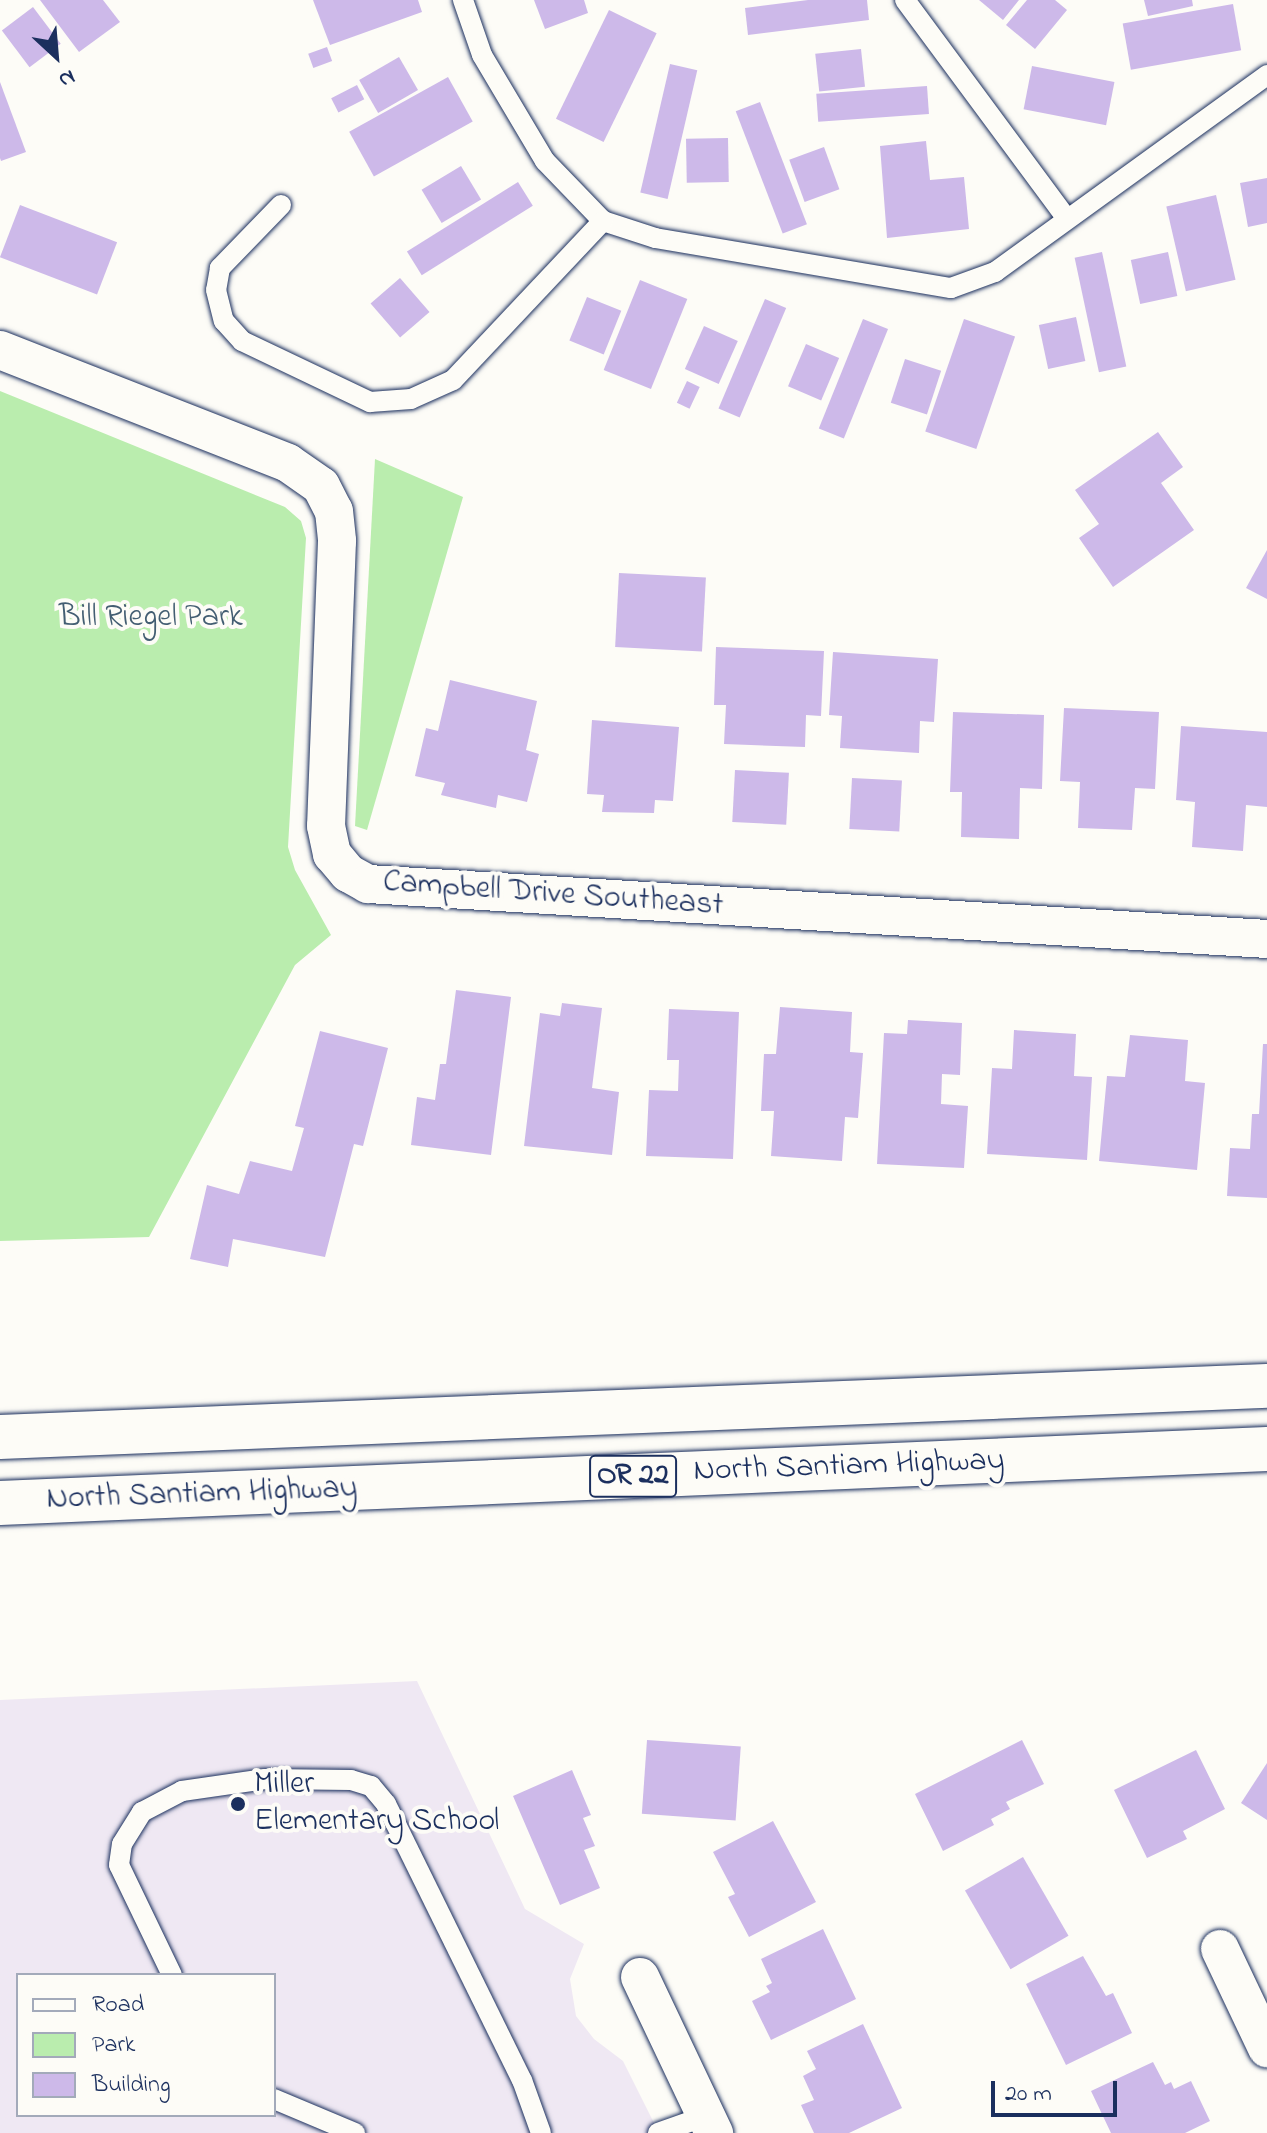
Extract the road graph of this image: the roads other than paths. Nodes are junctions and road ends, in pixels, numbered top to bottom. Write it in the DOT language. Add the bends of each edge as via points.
graph roads {
  1 [pos="463,0"];
  2 [pos="905,0"];
  3 [pos="1267,75"];
  4 [pos="281,205"];
  5 [pos="1067,219"];
  6 [pos="603,221"];
  7 [pos="0,350"];
  8 [pos="1267,939"];
  9 [pos="1267,1386"];
  10 [pos="0,1437"];
  11 [pos="1267,1449"];
  12 [pos="0,1503"];
  13 [pos="1220,1949"];
  14 [pos="171,1973"];
  15 [pos="640,1977"];
  16 [pos="1267,2048"];
  17 [pos="276,2100"];
  18 [pos="710,2125"];
  19 [pos="351,2133"];
  20 [pos="541,2133"];
  21 [pos="658,2133"];
  1 -- 6 [label="lane" via="482,55 545,161"];
  2 -- 5 [label="lane"];
  3 -- 5 [label="lane"];
  4 -- 6 [label="lane" via="220,268 216,290 224,321 242,341 370,402 411,399 453,380"];
  5 -- 6 [label="lane" via="995,272 951,288 655,238"];
  7 -- 8 [label="street, Campbell Drive Southeast" via="288,463 321,486 334,511 337,541 326,826 332,854 348,873 368,884"];
  9 -- 10 [label="highway, North Santiam Highway / OR 22"];
  11 -- 12 [label="highway, North Santiam Highway / OR 22"];
  13 -- 16 [label="street"];
  14 -- 20 [label="lane" via="119,1865 122,1844 142,1812 182,1791 265,1779 351,1780 371,1786 386,1804 522,2080"];
  15 -- 18 [label="street"];
  17 -- 19 [label="lane"];
  18 -- 21 [label="lane"];
}
